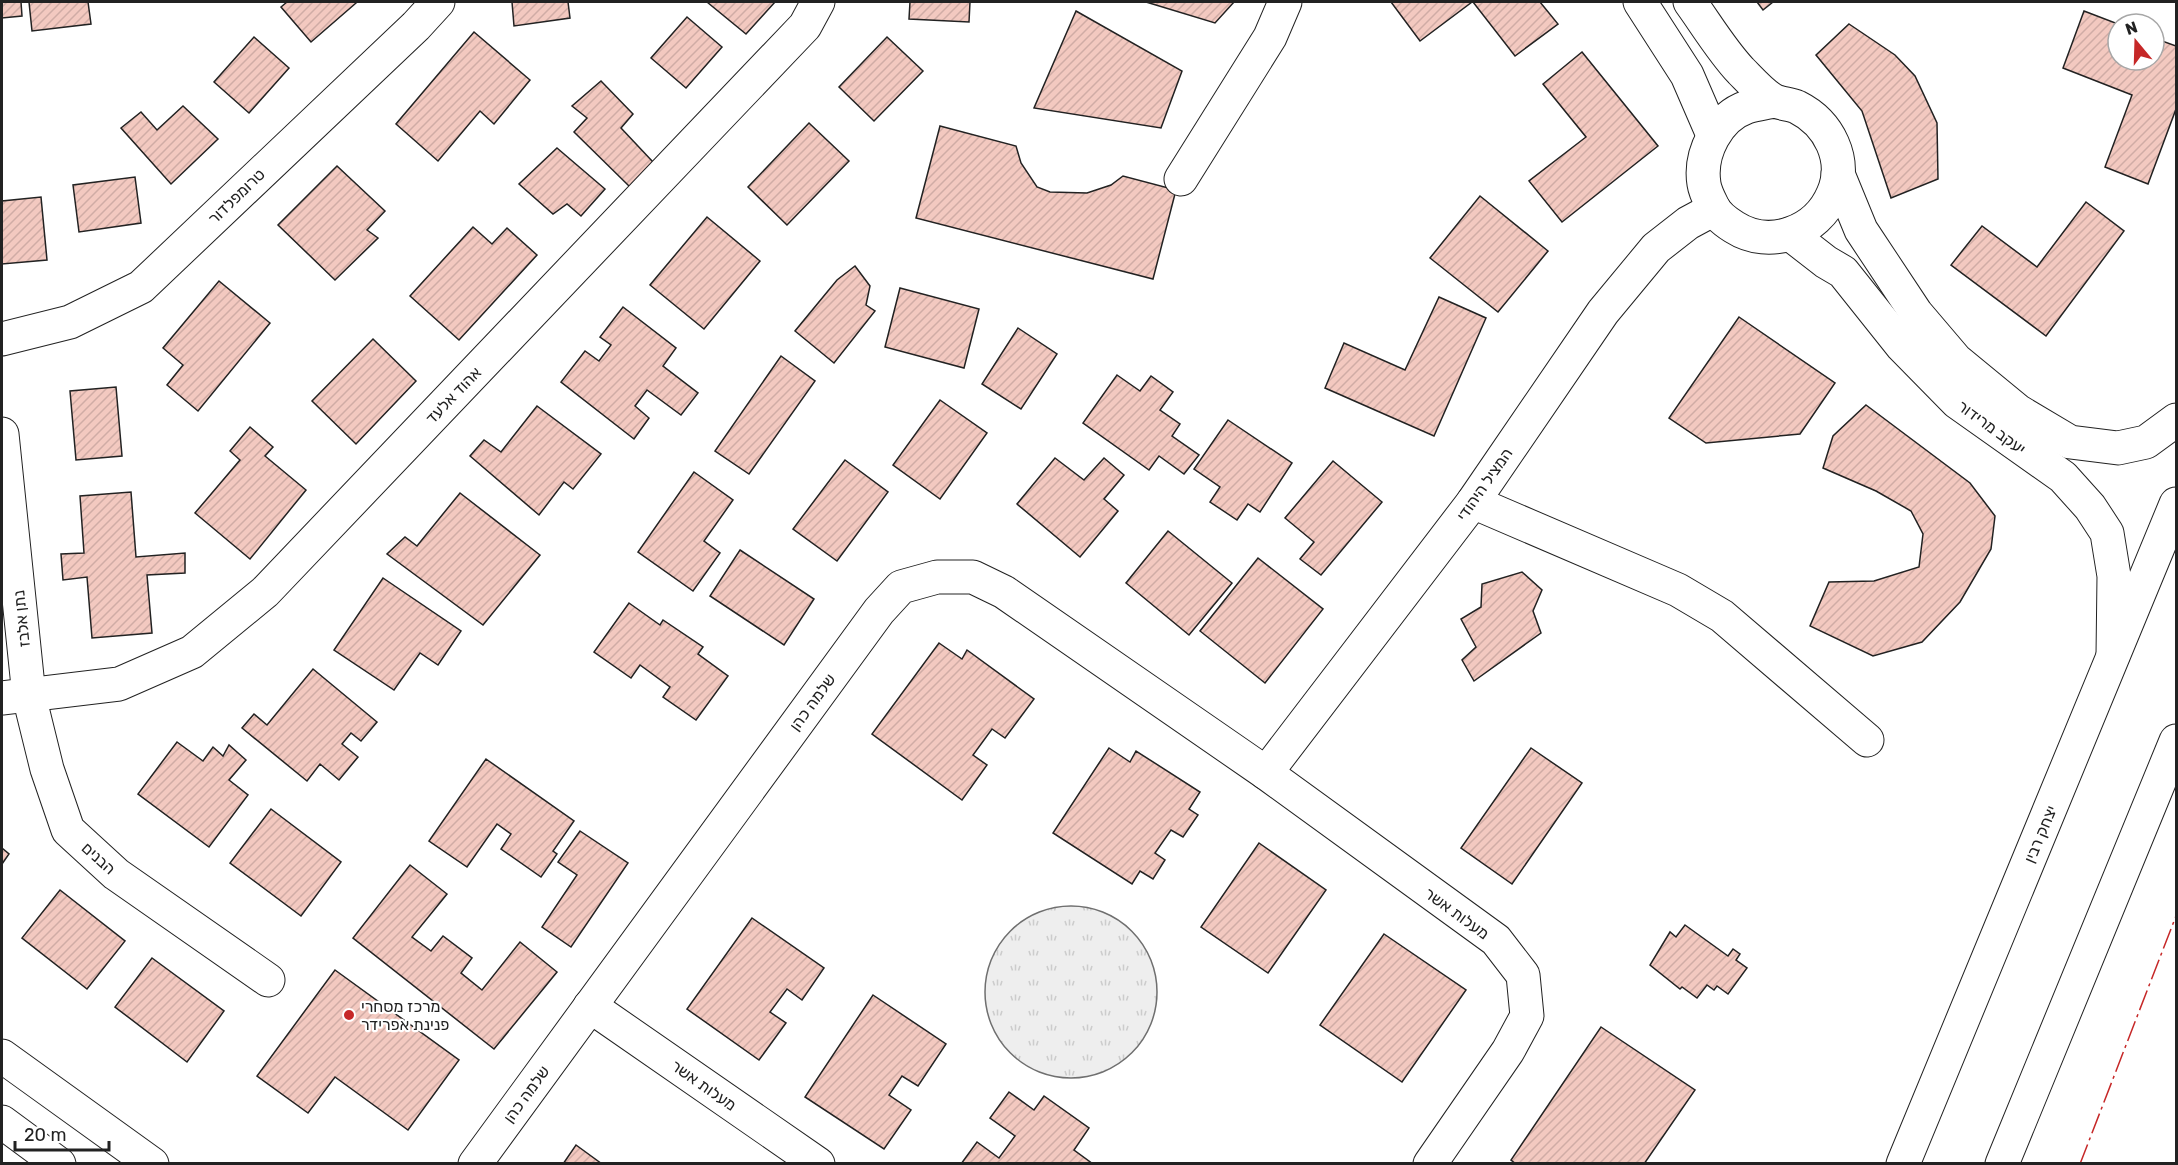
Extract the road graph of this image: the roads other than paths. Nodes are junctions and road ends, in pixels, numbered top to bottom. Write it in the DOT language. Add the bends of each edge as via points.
graph roads {
  1 [pos="438,2"];
  2 [pos="818,2"];
  3 [pos="1285,2"];
  4 [pos="1640,2"];
  5 [pos="1689,2"];
  6 [pos="1774,101"];
  7 [pos="1713,135"];
  8 [pos="1838,174"];
  9 [pos="1181,179"];
  10 [pos="1714,209"];
  11 [pos="1790,234"];
  12 [pos="2,339"];
  13 [pos="2176,420"];
  14 [pos="2,434"];
  15 [pos="1473,502"];
  16 [pos="2176,504"];
  17 [pos="2113,656"];
  18 [pos="15,697"];
  19 [pos="1867,740"];
  20 [pos="2176,741"];
  21 [pos="1266,773"];
  22 [pos="268,980"];
  23 [pos="590,1006"];
  24 [pos="2,1056"];
  25 [pos="2,1122"];
  26 [pos="59,1164"];
  27 [pos="153,1164"];
  28 [pos="475,1164"];
  29 [pos="819,1164"];
  30 [pos="1430,1164"];
  31 [pos="1903,1164"];
  32 [pos="2002,1164"];
  1 -- 12 [label="street, טרומפלדור" via="141,287 70,322"];
  2 -- 18 [label="street, אהוד אלעד" via="805,26 265,592 192,652 118,684"];
  3 -- 9 [label="street" via="1270,37"];
  4 -- 7 [label="street" via="1687,75"];
  5 -- 6 [label="street" via="1740,69"];
  6 -- 7 [label="street" via="1746,107 1726,120"];
  6 -- 8 [label="street" via="1795,106 1814,117 1828,133 1836,152"];
  7 -- 10 [label="street" via="1704,163 1704,185"];
  8 -- 11 [label="street" via="1834,194 1824,211 1809,225"];
  8 -- 13 [label="street, יעקב מרידור" via="1861,230 1916,313 1956,360 2018,411 2070,442 2118,448 2146,442"];
  10 -- 11 [label="street" via="1733,226 1756,236"];
  10 -- 15 [label="street, המציל היהודי" via="1656,248 1611,303"];
  11 -- 17 [label="street, יעקב מרידור" via="1843,272 1902,346 1957,402 2063,477 2090,507 2107,533 2114,576"];
  14 -- 18 [label="street, נתן אלבז"];
  15 -- 19 [label="street" via="1678,590 1722,616"];
  15 -- 21 [label="street, המציל היהודי"];
  16 -- 17 [label="street, יצחק רבין"];
  17 -- 31 [label="street, יצחק רבין"];
  18 -- 22 [label="street, הבנים" via="47,769 68,830 116,874"];
  20 -- 32 [label="street"];
  21 -- 23 [label="street, שלמה כהן" via="1004,592 973,577 937,577 901,587 879,611"];
  21 -- 30 [label="street, מעלות אשר" via="1496,940 1523,975 1527,1016 1508,1051"];
  23 -- 28 [label="street, שלמה כהן"];
  23 -- 29 [label="street, מעלות אשר"];
  24 -- 27 [label="street"];
  25 -- 26 [label="street"];
}
